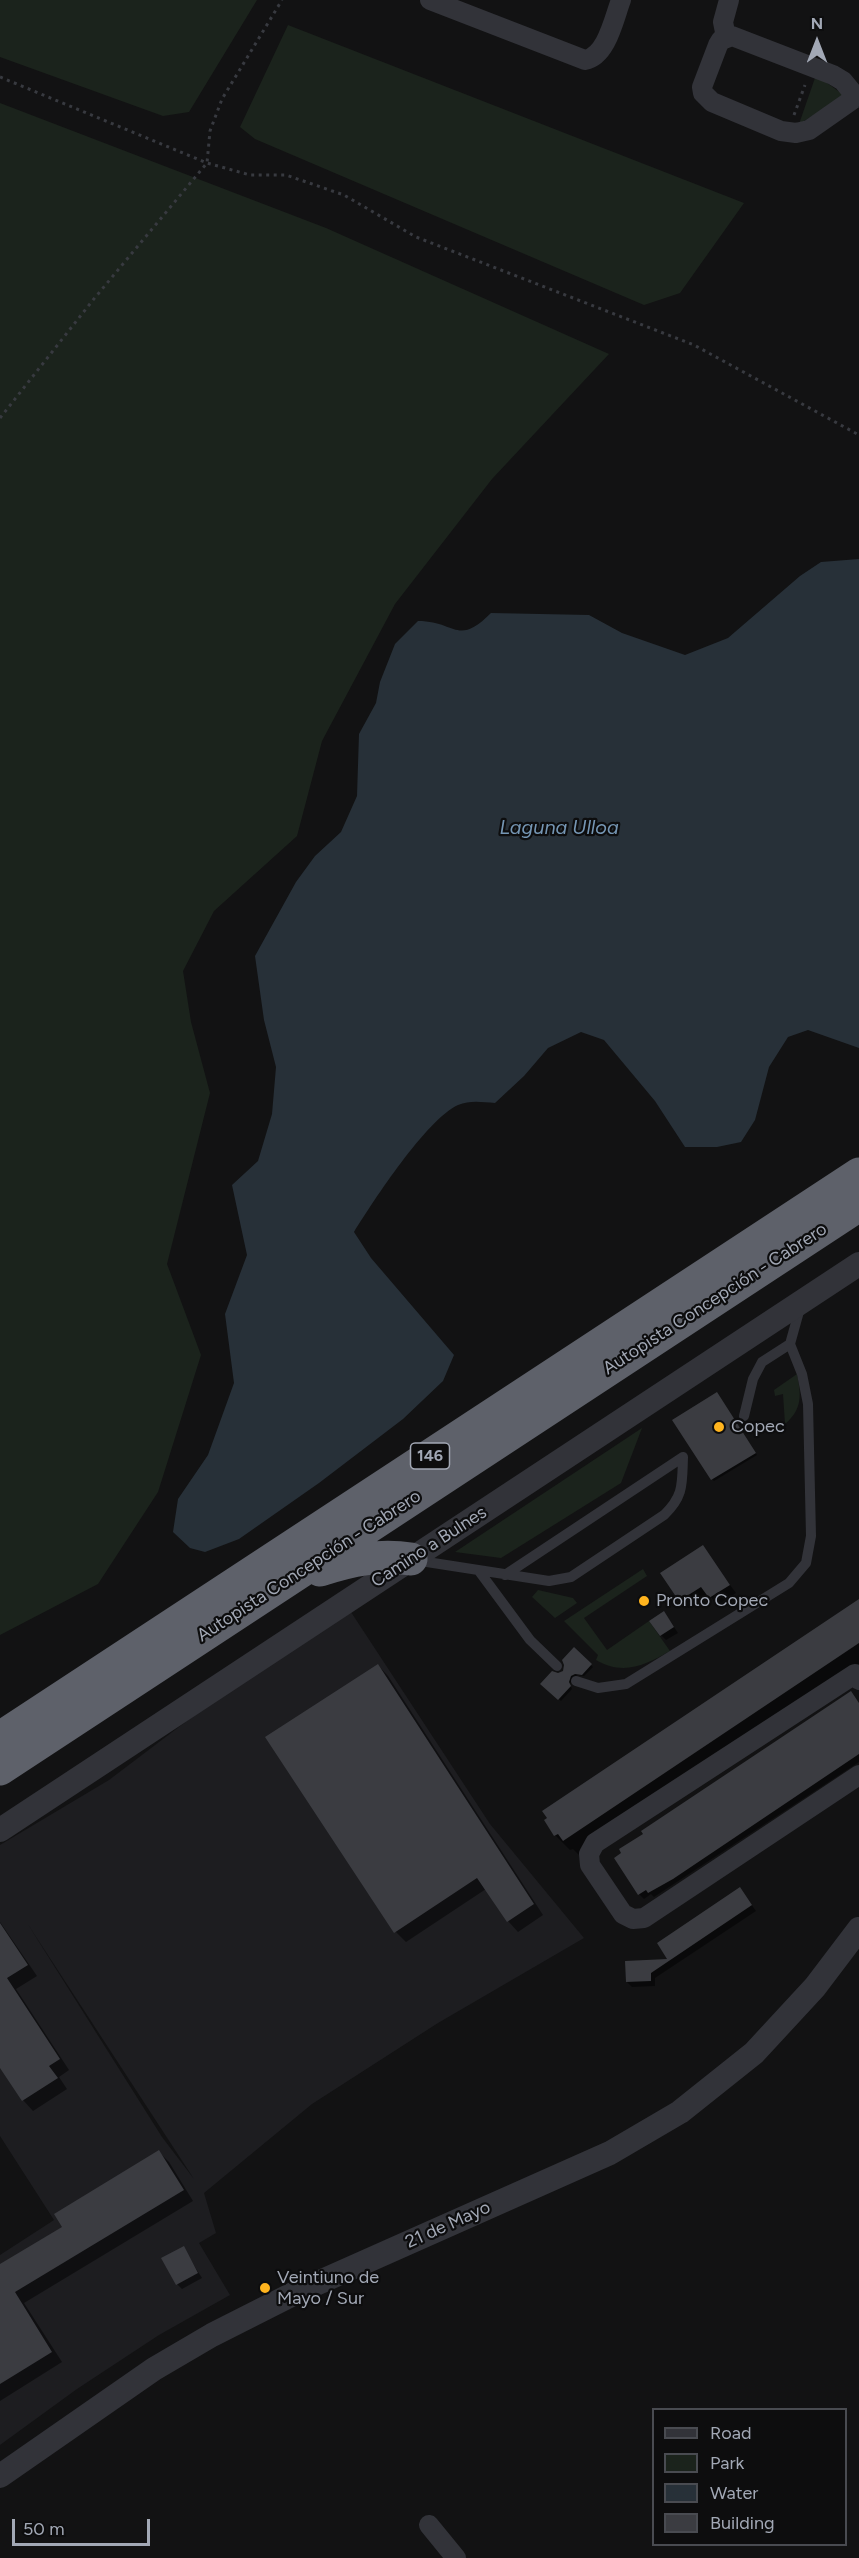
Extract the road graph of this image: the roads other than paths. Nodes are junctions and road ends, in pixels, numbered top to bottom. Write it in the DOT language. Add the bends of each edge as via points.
graph roads {
  1 [pos="430,0"];
  2 [pos="621,0"];
  3 [pos="729,0"];
  4 [pos="726,37"];
  5 [pos="858,96"];
  6 [pos="859,1174"];
  7 [pos="859,1205"];
  8 [pos="859,1264"];
  9 [pos="802,1301"];
  10 [pos="790,1344"];
  11 [pos="744,1416"];
  12 [pos="411,1559"];
  13 [pos="479,1571"];
  14 [pos="505,1575"];
  15 [pos="285,1582"];
  16 [pos="557,1666"];
  17 [pos="859,1680"];
  18 [pos="576,1681"];
  19 [pos="0,1738"];
  20 [pos="0,1769"];
  21 [pos="859,1775"];
  22 [pos="0,1830"];
  23 [pos="858,1933"];
  24 [pos="0,2476"];
  25 [pos="429,2525"];
  26 [pos="456,2558"];
  1 -- 2 [label="street" via="585,60 600,52"];
  3 -- 4 [label="street" via="723,22"];
  4 -- 5 [label="street" via="739,37 811,66 843,81"];
  4 -- 5 [label="street" via="718,45 703,81 703,93 712,102 788,133 809,130"];
  6 -- 19 [label="highway, Autopista Concepción - Cabrero / 146"];
  7 -- 15 [label="highway, Autopista Concepción - Cabrero / 146"];
  8 -- 9 [label="street, Camino a Bulnes"];
  9 -- 10 [label="lane"];
  9 -- 12 [label="street, Camino a Bulnes"];
  10 -- 11 [label="lane" via="762,1362 753,1379"];
  10 -- 18 [label="lane" via="808,1404 811,1536 802,1568 789,1583 626,1684 598,1688"];
  12 -- 13 [label="lane"];
  12 -- 15 [label="highway" via="361,1559"];
  12 -- 22 [label="street, Camino a Bulnes"];
  13 -- 14 [label="lane"];
  13 -- 16 [label="lane" via="530,1640"];
  14 -- 14 [label="lane" via="559,1581 589,1565 674,1506 682,1492 683,1457"];
  15 -- 20 [label="highway, Autopista Concepción - Cabrero / 146"];
  17 -- 21 [label="street" via="855,1674 595,1843 589,1854 590,1865 623,1914 633,1919 644,1918"];
  23 -- 24 [label="street, 21 de Mayo" via="754,2053 657,2127 577,2169 249,2315 154,2369"];
  25 -- 26 [label="street"];
}
